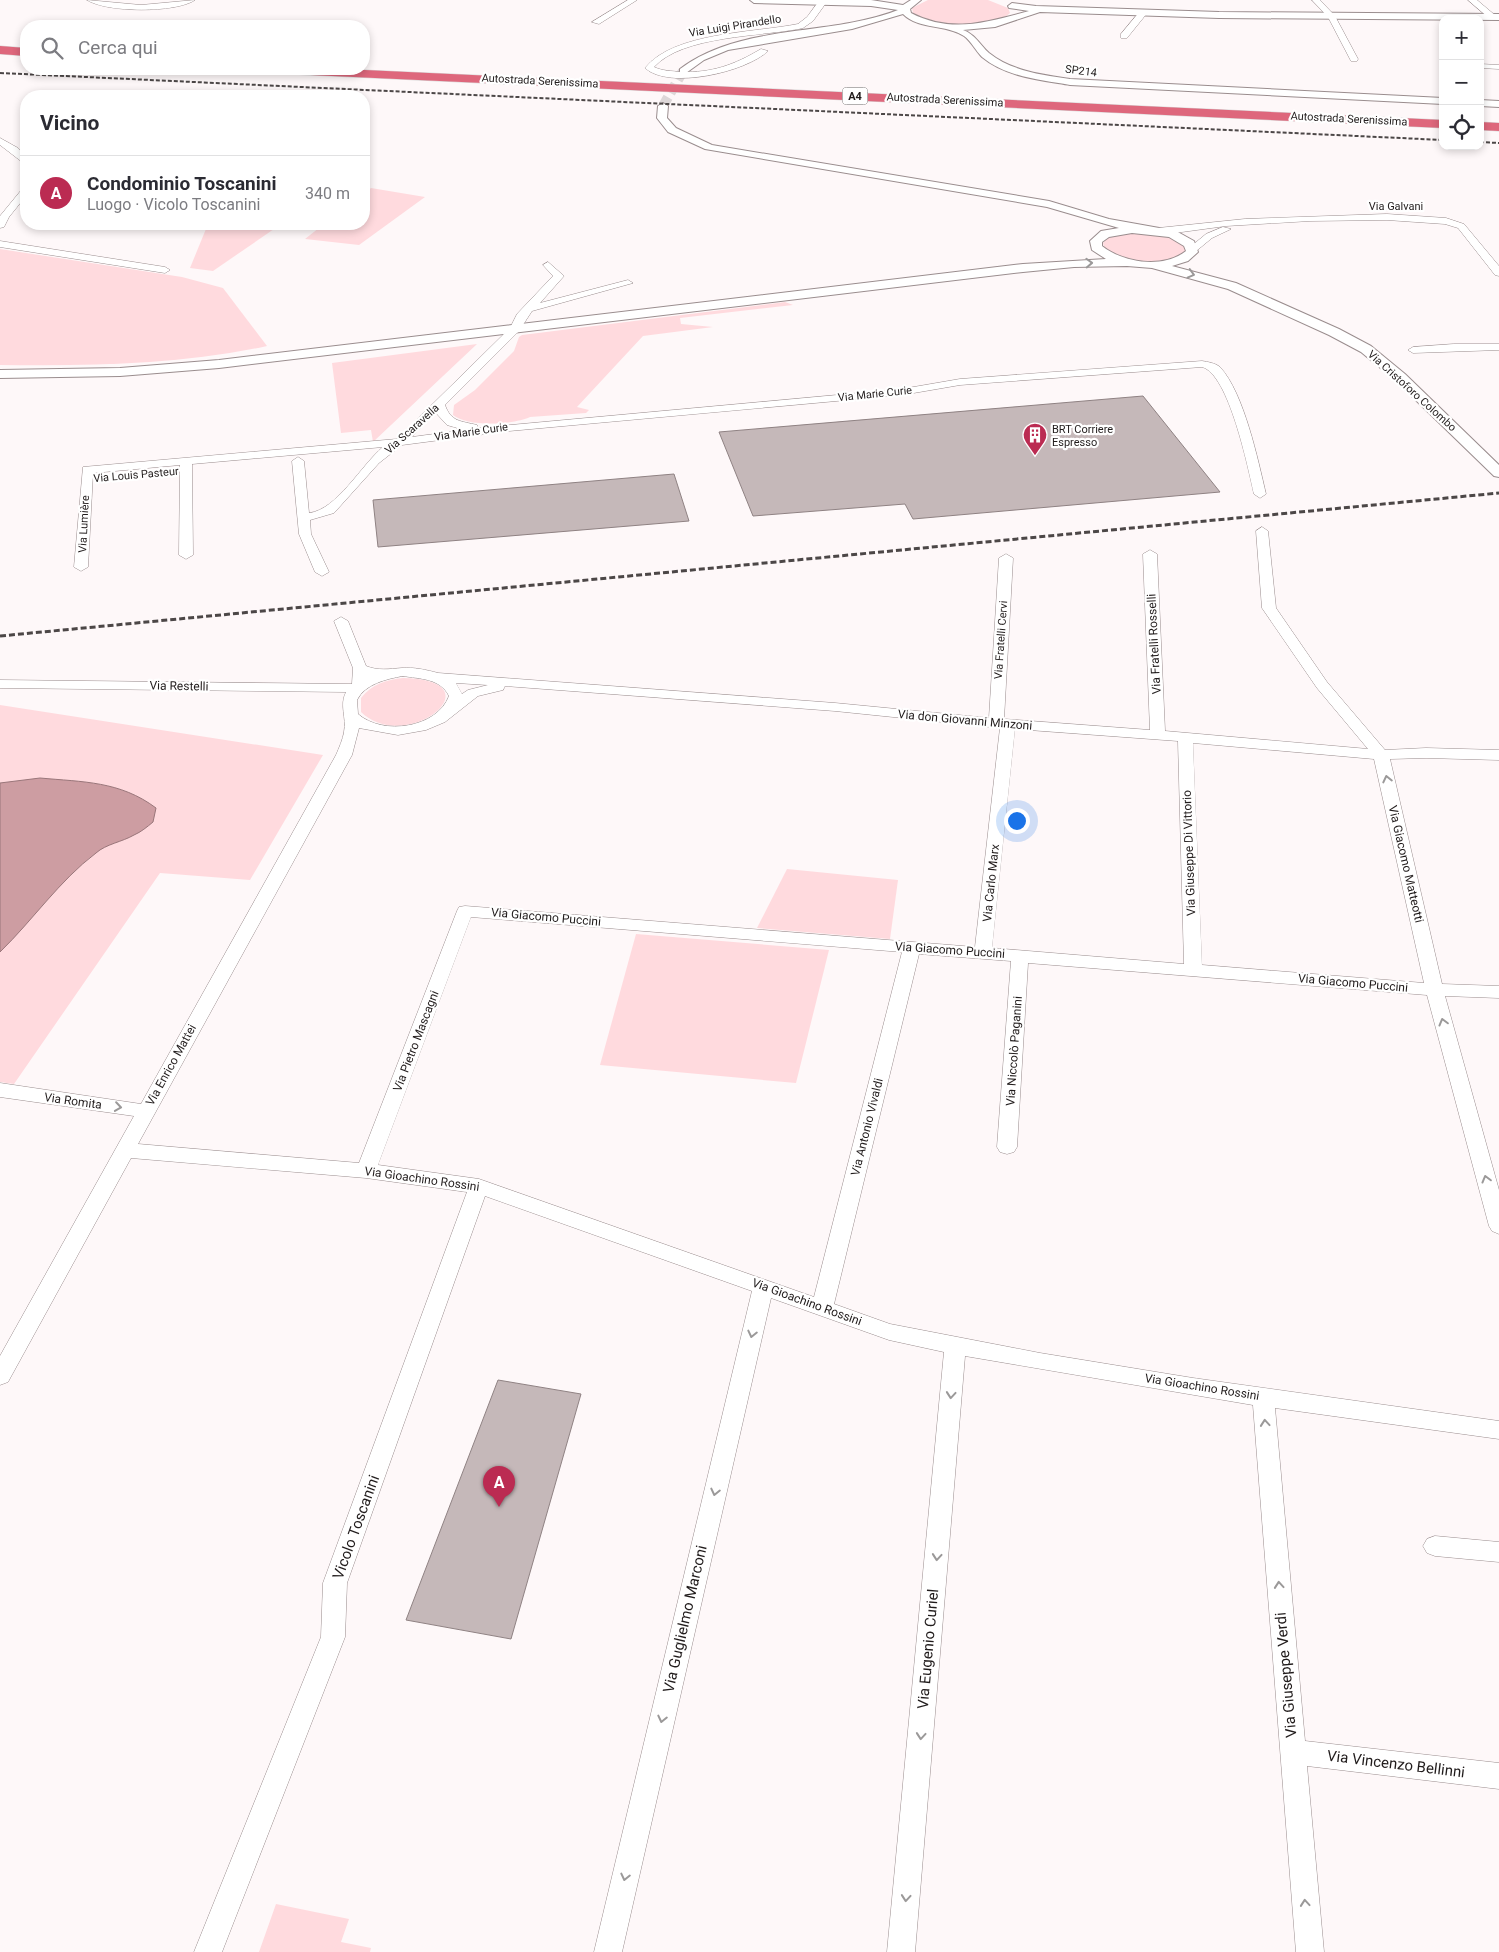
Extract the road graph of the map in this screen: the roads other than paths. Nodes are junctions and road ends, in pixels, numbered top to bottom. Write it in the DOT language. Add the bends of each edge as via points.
graph roads {
  1 [pos="91,0"];
  2 [pos="191,0"];
  3 [pos="633,0"];
  4 [pos="754,0"];
  5 [pos="916,0"];
  6 [pos="1000,0"];
  7 [pos="1316,0"];
  8 [pos="1472,0"];
  9 [pos="822,3"];
  10 [pos="871,3"];
  11 [pos="1012,6"];
  12 [pos="905,9"];
  13 [pos="1054,10"];
  14 [pos="1144,12"];
  15 [pos="1331,16"];
  16 [pos="1496,16"];
  17 [pos="1014,17"];
  18 [pos="920,20"];
  19 [pos="596,22"];
  20 [pos="938,24"];
  21 [pos="983,25"];
  22 [pos="852,26"];
  23 [pos="1124,36"];
  24 [pos="972,38"];
  25 [pos="0,50"];
  26 [pos="764,51"];
  27 [pos="20,52"];
  28 [pos="0,58"];
  29 [pos="20,59"];
  30 [pos="1354,59"];
  31 [pos="1484,66"];
  32 [pos="370,67"];
  33 [pos="1499,67"];
  34 [pos="683,72"];
  35 [pos="370,74"];
  36 [pos="1439,101"];
  37 [pos="1484,103"];
  38 [pos="1499,104"];
  39 [pos="663,106"];
  40 [pos="1439,116"];
  41 [pos="1484,117"];
  42 [pos="1499,118"];
  43 [pos="1439,124"];
  44 [pos="1484,126"];
  45 [pos="1499,127"];
  46 [pos="0,141"];
  47 [pos="20,155"];
  48 [pos="20,198"];
  49 [pos="1036,202"];
  50 [pos="2,221"];
  51 [pos="1268,221"];
  52 [pos="1153,230"];
  53 [pos="0,244"];
  54 [pos="1090,245"];
  55 [pos="1192,251"];
  56 [pos="1127,262"];
  57 [pos="1150,264"];
  58 [pos="548,265"];
  59 [pos="1023,268"];
  60 [pos="165,270"];
  61 [pos="1499,273"];
  62 [pos="628,283"];
  63 [pos="1232,286"];
  64 [pos="528,309"];
  65 [pos="515,329"];
  66 [pos="1499,347"];
  67 [pos="1414,350"];
  68 [pos="0,374"];
  69 [pos="439,405"];
  70 [pos="458,426"];
  71 [pos="509,427"];
  72 [pos="413,430"];
  73 [pos="398,442"];
  74 [pos="385,453"];
  75 [pos="302,457"];
  76 [pos="186,466"];
  77 [pos="1499,473"];
  78 [pos="86,480"];
  79 [pos="1260,494"];
  80 [pos="303,517"];
  81 [pos="1262,530"];
  82 [pos="1150,554"];
  83 [pos="186,555"];
  84 [pos="1006,558"];
  85 [pos="81,567"];
  86 [pos="322,572"];
  87 [pos="342,621"];
  88 [pos="360,668"];
  89 [pos="388,674"];
  90 [pos="438,677"];
  91 [pos="0,684"];
  92 [pos="548,685"];
  93 [pos="358,688"];
  94 [pos="452,710"];
  95 [pos="351,714"];
  96 [pos="1002,724"];
  97 [pos="396,731"];
  98 [pos="1158,735"];
  99 [pos="1185,737"];
  100 [pos="344,755"];
  101 [pos="1382,755"];
  102 [pos="1499,755"];
  103 [pos="465,911"];
  104 [pos="912,947"];
  105 [pos="983,952"];
  106 [pos="1020,955"];
  107 [pos="1194,969"];
  108 [pos="1434,990"];
  109 [pos="1499,992"];
  110 [pos="0,1090"];
  111 [pos="146,1111"];
  112 [pos="1007,1147"];
  113 [pos="124,1150"];
  114 [pos="366,1171"];
  115 [pos="479,1186"];
  116 [pos="1499,1226"];
  117 [pos="763,1287"];
  118 [pos="822,1308"];
  119 [pos="955,1346"];
  120 [pos="0,1376"];
  121 [pos="1263,1397"];
  122 [pos="1499,1430"];
  123 [pos="1435,1546"];
  124 [pos="1499,1552"];
  125 [pos="1293,1752"];
  126 [pos="1499,1776"];
  127 [pos="208,1952"];
  128 [pos="608,1952"];
  129 [pos="902,1952"];
  130 [pos="1310,1952"];
  1 -- 2 [label="street" via="135,8"];
  3 -- 19 [label="street"];
  4 -- 9 [label="street"];
  5 -- 10 [label="street"];
  5 -- 12 [label="street"];
  6 -- 11 [label="street"];
  7 -- 15 [label="street"];
  8 -- 16 [label="street"];
  9 -- 10 [label="street"];
  9 -- 26 [label="street, Via Luigi Pirandello" via="800,26 682,47 657,58 649,68 659,72 715,74 737,67"];
  10 -- 12 [label="street"];
  11 -- 13 [label="street"];
  11 -- 17 [label="street" via="1016,9"];
  12 -- 18 [label="street"];
  12 -- 22 [label="street" via="886,18"];
  13 -- 14 [label="street"];
  13 -- 17 [label="street"];
  14 -- 15 [label="street"];
  14 -- 23 [label="street"];
  15 -- 16 [label="street"];
  15 -- 30 [label="street"];
  17 -- 21 [label="street"];
  18 -- 20 [label="street"];
  18 -- 22 [label="street"];
  20 -- 21 [label="street"];
  20 -- 24 [label="street, SP214"];
  21 -- 24 [label="street" via="974,30"];
  22 -- 34 [label="street" via="723,50 694,61"];
  24 -- 36 [label="street, SP214 / SP214" via="993,60 1033,76 1092,85"];
  25 -- 27 [label="highway"];
  28 -- 29 [label="highway"];
  31 -- 33 [label="street"];
  32 -- 40 [label="highway, Autostrada Serenissima / A4"];
  35 -- 43 [label="highway, Autostrada Serenissima / A4"];
  37 -- 38 [label="street"];
  39 -- 49 [label="street" via="662,118 672,130 709,147"];
  41 -- 42 [label="highway"];
  44 -- 45 [label="highway"];
  46 -- 47 [label="street"];
  48 -- 50 [label="street"];
  49 -- 52 [label="street" via="1107,222"];
  49 -- 54 [label="street" via="1084,223"];
  51 -- 52 [label="street, Via Galvani"];
  51 -- 55 [label="street, Via Galvani" via="1223,230 1209,236"];
  51 -- 61 [label="street, Via Galvani" via="1421,218 1450,221 1461,226"];
  52 -- 54 [label="street" via="1116,231"];
  52 -- 55 [label="street, Via Cristoforo Colombo" via="1183,239 1190,244"];
  53 -- 60 [label="street"];
  54 -- 56 [label="street"];
  54 -- 59 [label="street" via="1065,257"];
  55 -- 57 [label="street" via="1178,261"];
  55 -- 63 [label="street, Via Cristoforo Colombo" via="1206,269"];
  56 -- 57 [label="street"];
  59 -- 56 [label="street, one-way"];
  57 -- 63 [label="street, Via Cristoforo Colombo, one-way"];
  58 -- 64 [label="street, Via Scaravella" via="559,276"];
  59 -- 65 [label="street"];
  62 -- 64 [label="street"];
  63 -- 77 [label="street, Via Cristoforo Colombo" via="1366,349"];
  64 -- 65 [label="street, Via Scaravella"];
  65 -- 68 [label="street" via="189,367"];
  65 -- 69 [label="street, Via Scaravella"];
  66 -- 67 [label="street"];
  69 -- 70 [label="street" via="443,416"];
  69 -- 72 [label="street, Via Scaravella"];
  70 -- 71 [label="street"];
  70 -- 72 [label="street"];
  71 -- 73 [label="street, Via Marie Curie"];
  71 -- 79 [label="street, Via Marie Curie" via="872,395 960,382 1202,364 1216,370 1228,390"];
  72 -- 73 [label="street, Via Scaravella"];
  73 -- 74 [label="street, Via Scaravella"];
  73 -- 75 [label="street, Via Louis Pasteur"];
  74 -- 75 [label="street, Via Louis Pasteur"];
  74 -- 80 [label="street, Via Scaravella" via="330,509"];
  75 -- 76 [label="street, Via Louis Pasteur"];
  75 -- 80 [label="street"];
  76 -- 78 [label="street, Via Louis Pasteur"];
  76 -- 83 [label="street"];
  78 -- 85 [label="street, Via Lumière"];
  80 -- 86 [label="street" via="305,534"];
  81 -- 101 [label="street, Via Giacomo Matteotti" via="1269,608 1322,685"];
  82 -- 98 [label="street, Via Fratelli Rosselli"];
  84 -- 96 [label="street, Via Fratelli Cervi"];
  87 -- 88 [label="street"];
  88 -- 89 [label="street"];
  88 -- 93 [label="street, Via Enrico Mattei"];
  89 -- 90 [label="street, Via don Giovanni Minzoni" via="420,673"];
  89 -- 93 [label="street"];
  90 -- 92 [label="street, Via don Giovanni Minzoni"];
  90 -- 94 [label="street" via="456,692"];
  91 -- 93 [label="street, Via Restelli"];
  92 -- 94 [label="street, Via don Giovanni Minzoni" via="486,688 469,696"];
  92 -- 96 [label="street, Via don Giovanni Minzoni" via="836,706"];
  93 -- 95 [label="street, Via Enrico Mattei" via="350,698"];
  94 -- 97 [label="street, Via don Giovanni Minzoni" via="428,725"];
  95 -- 97 [label="street" via="366,726"];
  95 -- 100 [label="street, Via Enrico Mattei" via="352,731"];
  96 -- 98 [label="street, Via don Giovanni Minzoni"];
  96 -- 105 [label="street, Via Carlo Marx"];
  97 -- 100 [label="street, Via Enrico Mattei" via="358,741"];
  98 -- 99 [label="street, Via don Giovanni Minzoni"];
  99 -- 101 [label="street, Via don Giovanni Minzoni"];
  99 -- 107 [label="street, Via Giuseppe Di Vittorio"];
  100 -- 111 [label="street, Via Enrico Mattei"];
  101 -- 102 [label="street, Via don Giovanni Minzoni"];
  108 -- 101 [label="street, Via Giacomo Matteotti, one-way"];
  103 -- 104 [label="street, Via Giacomo Puccini"];
  103 -- 114 [label="street, Via Pietro Mascagni"];
  104 -- 105 [label="street, Via Giacomo Puccini"];
  104 -- 118 [label="street, Via Antonio Vivaldi"];
  105 -- 106 [label="street, Via Giacomo Puccini"];
  106 -- 107 [label="street, Via Giacomo Puccini"];
  106 -- 112 [label="street, Via Niccolò Paganini"];
  107 -- 108 [label="street, Via Giacomo Puccini"];
  108 -- 109 [label="street, Via Giacomo Puccini"];
  116 -- 108 [label="street, Via Giacomo Matteotti, one-way"];
  110 -- 111 [label="street, Via Romita, one-way"];
  111 -- 113 [label="street, Via Enrico Mattei"];
  113 -- 114 [label="street, Via Gioachino Rossini"];
  113 -- 120 [label="street, Via Enrico Mattei"];
  114 -- 115 [label="street, Via Gioachino Rossini"];
  115 -- 117 [label="street, Via Gioachino Rossini"];
  115 -- 127 [label="street, Vicolo Toscanini" via="335,1583 333,1636"];
  117 -- 118 [label="street, Via Gioachino Rossini"];
  117 -- 128 [label="street, Via Guglielmo Marconi, one-way"];
  118 -- 119 [label="street, Via Gioachino Rossini" via="889,1332"];
  119 -- 121 [label="street, Via Gioachino Rossini"];
  119 -- 129 [label="street, Via Eugenio Curiel, one-way"];
  121 -- 122 [label="street, Via Gioachino Rossini"];
  125 -- 121 [label="street, Via Giuseppe Verdi, one-way"];
  123 -- 124 [label="street"];
  125 -- 126 [label="street, Via Vincenzo Bellinni"];
  130 -- 125 [label="street, Via Giuseppe Verdi, one-way"];
}
